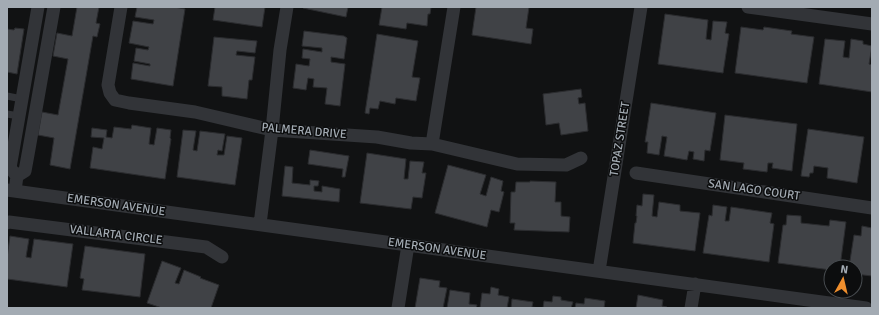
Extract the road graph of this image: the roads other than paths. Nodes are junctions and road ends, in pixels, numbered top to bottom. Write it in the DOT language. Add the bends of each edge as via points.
graph roads {
  1 [pos="38,7"];
  2 [pos="54,7"];
  3 [pos="121,7"];
  4 [pos="287,7"];
  5 [pos="454,7"];
  6 [pos="640,7"];
  7 [pos="748,7"];
  8 [pos="872,24"];
  9 [pos="7,96"];
  10 [pos="17,109"];
  11 [pos="36,110"];
  12 [pos="272,130"];
  13 [pos="432,144"];
  14 [pos="581,158"];
  15 [pos="636,173"];
  16 [pos="17,176"];
  17 [pos="11,190"];
  18 [pos="872,208"];
  19 [pos="7,223"];
  20 [pos="260,224"];
  21 [pos="408,245"];
  22 [pos="222,257"];
  23 [pos="599,271"];
  24 [pos="695,284"];
  25 [pos="398,308"];
  26 [pos="691,308"];
  27 [pos="866,308"];
  1 -- 10 [label="street"];
  2 -- 11 [label="street"];
  3 -- 12 [label="street, PALMERA DRIVE" via="108,85 115,100 195,112"];
  4 -- 12 [label="street"];
  5 -- 13 [label="street"];
  6 -- 23 [label="street, TOPAZ STREET"];
  7 -- 8 [label="street"];
  9 -- 10 [label="lane"];
  10 -- 11 [label="lane"];
  10 -- 16 [label="street" via="10,168"];
  11 -- 16 [label="street" via="25,171"];
  12 -- 13 [label="street, PALMERA DRIVE" via="377,137"];
  12 -- 20 [label="street"];
  13 -- 14 [label="street, PALMERA DRIVE" via="517,164 566,165"];
  15 -- 18 [label="street, SAN LAGO COURT"];
  16 -- 17 [label="street"];
  17 -- 20 [label="street, EMERSON AVENUE"];
  19 -- 22 [label="street, VALLARTA CIRCLE" via="206,247"];
  20 -- 21 [label="street, EMERSON AVENUE"];
  21 -- 23 [label="street, EMERSON AVENUE"];
  21 -- 25 [label="street"];
  23 -- 24 [label="street, EMERSON AVENUE"];
  24 -- 26 [label="street"];
  24 -- 27 [label="street, EMERSON AVENUE"];
}
